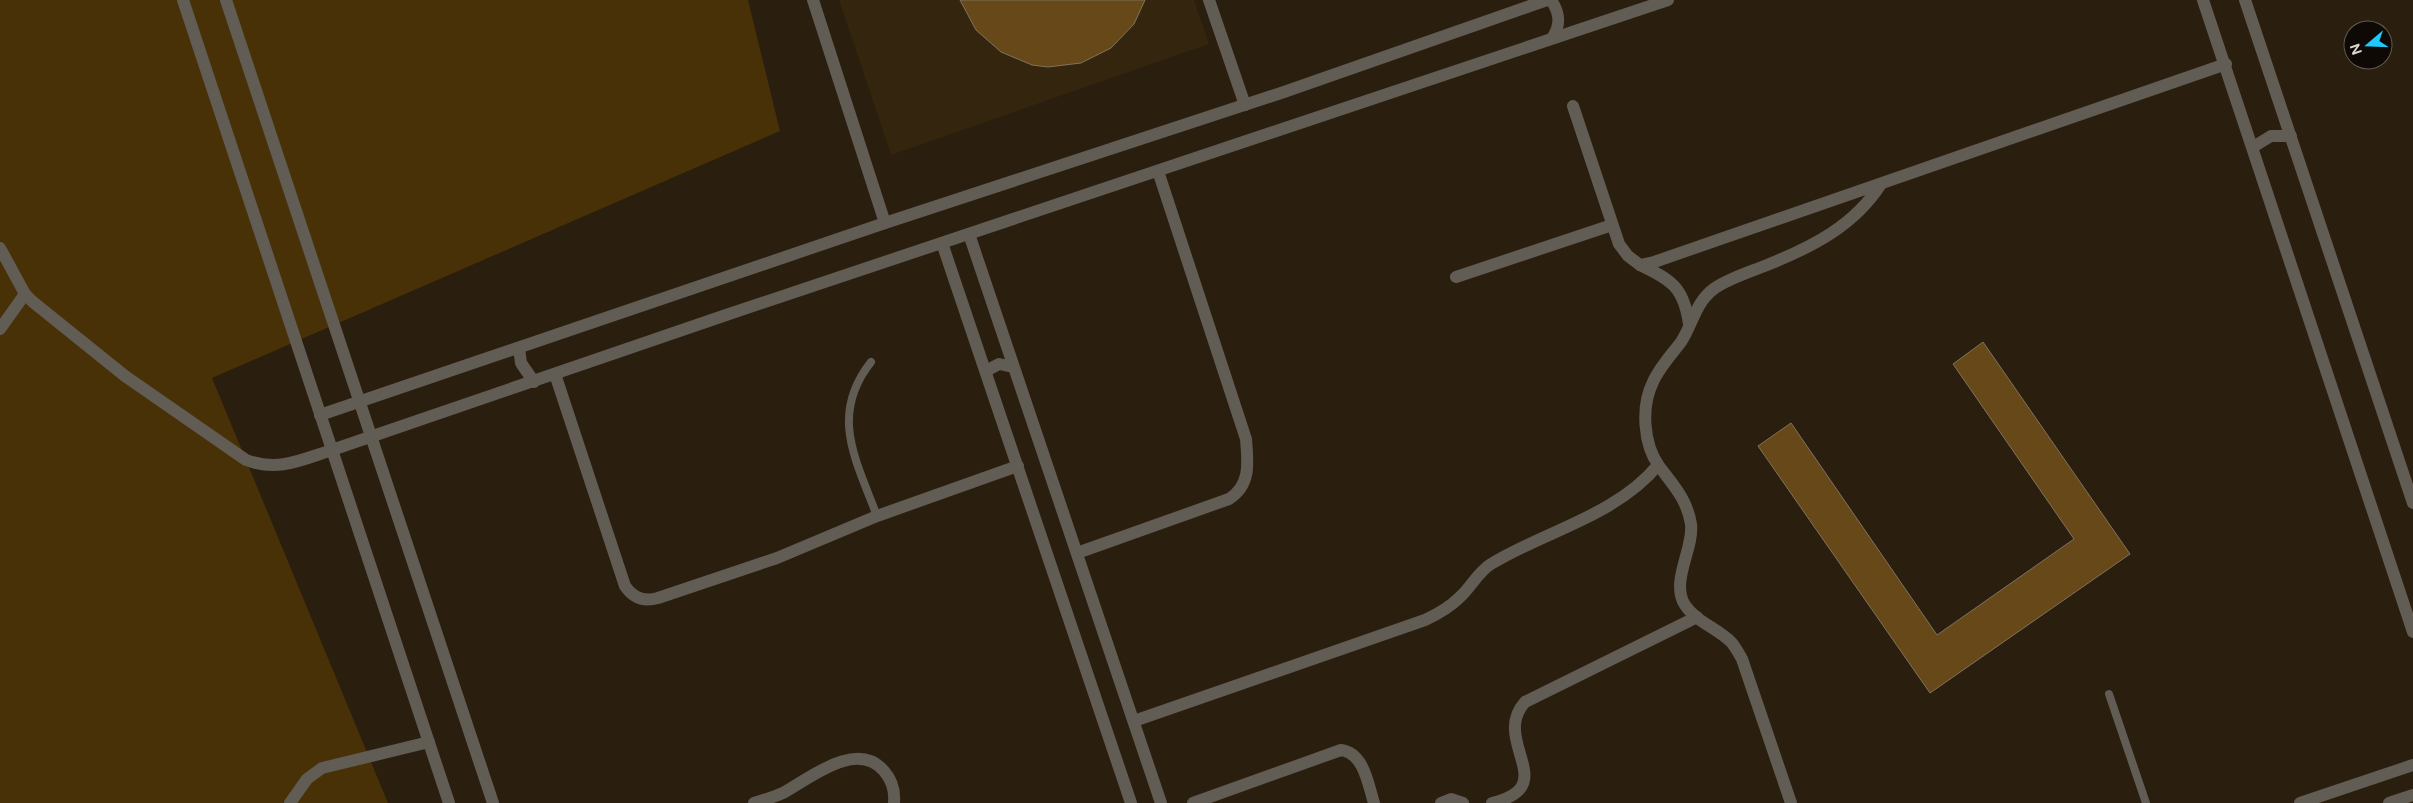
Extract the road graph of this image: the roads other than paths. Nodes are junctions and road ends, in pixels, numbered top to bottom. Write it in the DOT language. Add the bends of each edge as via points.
graph roads {
  1 [pos="182,0"];
  2 [pos="226,0"];
  3 [pos="813,0"];
  4 [pos="1209,0"];
  5 [pos="1547,0"];
  6 [pos="1551,0"];
  7 [pos="1668,0"];
  8 [pos="2204,0"];
  9 [pos="2245,0"];
  10 [pos="1553,38"];
  11 [pos="2226,64"];
  12 [pos="1245,105"];
  13 [pos="1573,106"];
  14 [pos="2291,136"];
  15 [pos="2253,147"];
  16 [pos="1158,171"];
  17 [pos="1881,184"];
  18 [pos="886,223"];
  19 [pos="1612,225"];
  20 [pos="969,234"];
  21 [pos="942,243"];
  22 [pos="0,248"];
  23 [pos="1640,265"];
  24 [pos="1456,277"];
  25 [pos="25,294"];
  26 [pos="1689,326"];
  27 [pos="0,329"];
  28 [pos="518,348"];
  29 [pos="871,362"];
  30 [pos="1013,367"];
  31 [pos="986,370"];
  32 [pos="555,374"];
  33 [pos="534,382"];
  34 [pos="359,403"];
  35 [pos="320,415"];
  36 [pos="371,436"];
  37 [pos="332,450"];
  38 [pos="1658,465"];
  39 [pos="1018,466"];
  40 [pos="2413,503"];
  41 [pos="877,516"];
  42 [pos="1077,553"];
  43 [pos="1697,617"];
  44 [pos="2413,632"];
  45 [pos="2109,694"];
  46 [pos="1134,721"];
  47 [pos="429,742"];
  48 [pos="2413,765"];
  49 [pos="2413,796"];
  50 [pos="290,803"];
  51 [pos="449,803"];
  52 [pos="493,803"];
  53 [pos="754,803"];
  54 [pos="894,803"];
  55 [pos="1131,803"];
  56 [pos="1161,803"];
  57 [pos="1192,803"];
  58 [pos="1374,803"];
  59 [pos="1441,803"];
  60 [pos="1463,803"];
  61 [pos="1492,803"];
  62 [pos="1791,803"];
  63 [pos="2146,803"];
  64 [pos="2300,803"];
  65 [pos="2389,803"];
  1 -- 35 [label="street"];
  2 -- 34 [label="street"];
  3 -- 18 [label="street"];
  4 -- 12 [label="street"];
  5 -- 12 [label="street"];
  6 -- 10 [label="street" via="1559,18"];
  7 -- 10 [label="street"];
  8 -- 11 [label="street"];
  9 -- 14 [label="street"];
  10 -- 16 [label="street"];
  11 -- 15 [label="street"];
  11 -- 17 [label="street"];
  12 -- 18 [label="street"];
  13 -- 19 [label="street"];
  14 -- 15 [label="street" via="2271,136"];
  14 -- 40 [label="street"];
  15 -- 44 [label="street"];
  16 -- 20 [label="street"];
  16 -- 42 [label="street" via="1246,439 1247,474 1238,494 1229,499"];
  17 -- 23 [label="street"];
  17 -- 26 [label="street" via="1872,198 1843,227 1788,257 1715,288 1698,305"];
  18 -- 28 [label="street"];
  19 -- 23 [label="street" via="1619,244"];
  19 -- 24 [label="street"];
  20 -- 21 [label="street"];
  20 -- 30 [label="street"];
  21 -- 31 [label="street"];
  21 -- 32 [label="street"];
  22 -- 25 [label="street"];
  23 -- 26 [label="street" via="1673,284 1684,298"];
  25 -- 27 [label="street"];
  25 -- 37 [label="street" via="125,376 246,460 273,466"];
  26 -- 38 [label="street" via="1652,382 1646,413 1647,434 1650,450"];
  28 -- 33 [label="street" via="521,363"];
  28 -- 34 [label="street"];
  29 -- 41 [label="lane" via="855,386 848,428 850,443"];
  30 -- 31 [label="street" via="999,364"];
  30 -- 42 [label="street"];
  31 -- 39 [label="street"];
  32 -- 33 [label="street"];
  32 -- 41 [label="street" via="625,586 636,597 658,598 777,558"];
  33 -- 36 [label="street"];
  34 -- 35 [label="street"];
  34 -- 36 [label="street"];
  35 -- 37 [label="street"];
  36 -- 37 [label="street"];
  36 -- 52 [label="street"];
  37 -- 47 [label="street"];
  38 -- 43 [label="street" via="1688,508 1692,532 1681,582 1682,596 1685,605"];
  38 -- 46 [label="street" via="1604,508 1490,564 1446,610"];
  39 -- 41 [label="street"];
  39 -- 55 [label="street"];
  42 -- 46 [label="street"];
  43 -- 61 [label="street" via="1525,702 1518,710 1513,729 1524,765 1524,782 1515,795"];
  43 -- 62 [label="street" via="1732,644 1742,659"];
  45 -- 63 [label="lane"];
  46 -- 56 [label="street"];
  47 -- 50 [label="street" via="322,768 307,779"];
  47 -- 51 [label="street"];
  48 -- 64 [label="street"];
  49 -- 65 [label="street"];
  53 -- 54 [label="street" via="782,794 837,762 859,758 877,763 886,773 895,792"];
  57 -- 58 [label="street" via="1341,750 1358,759"];
  59 -- 60 [label="street" via="1451,799"];
}
